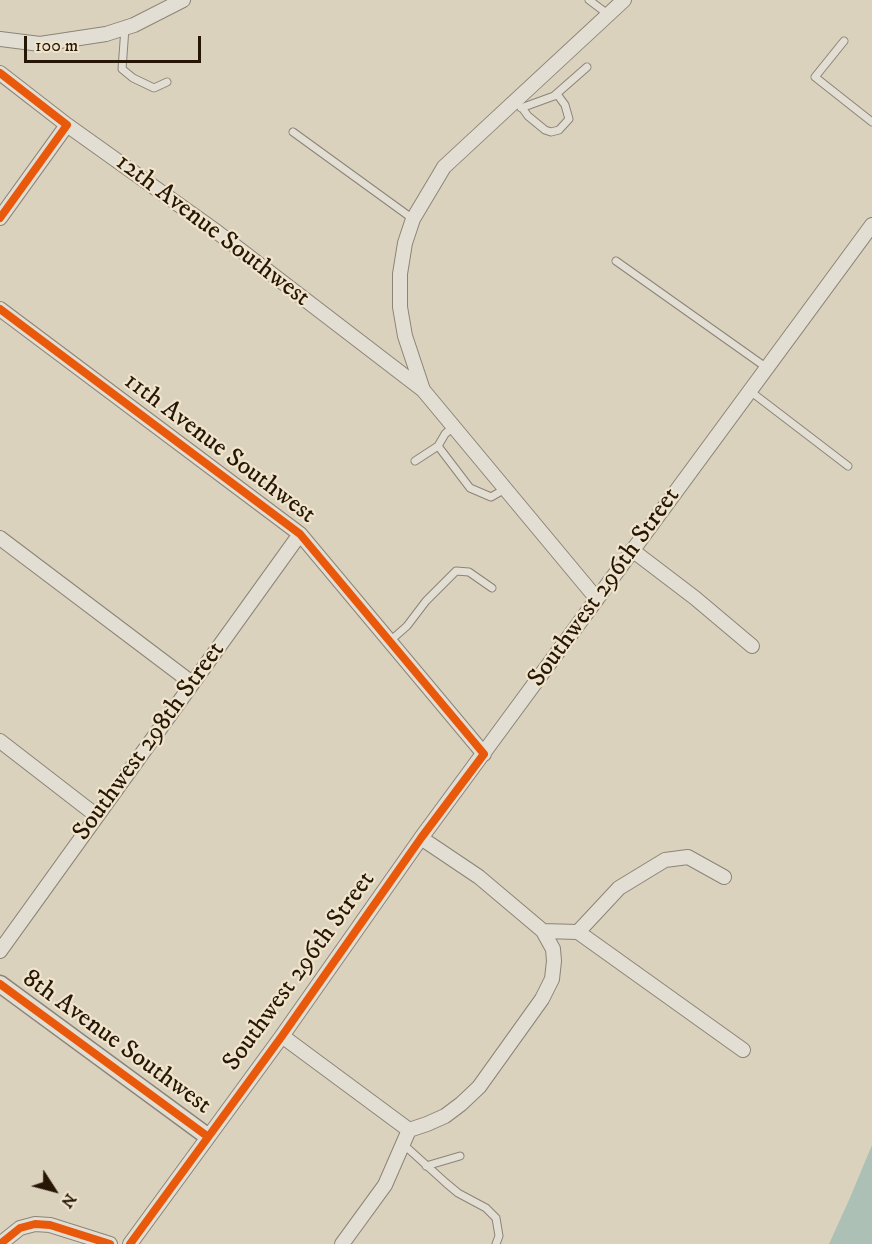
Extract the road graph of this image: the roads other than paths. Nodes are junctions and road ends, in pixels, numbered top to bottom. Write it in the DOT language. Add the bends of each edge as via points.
graph roads {
  1 [pos="183,0"];
  2 [pos="589,0"];
  3 [pos="624,0"];
  4 [pos="609,15"];
  5 [pos="125,28"];
  6 [pos="0,39"];
  7 [pos="843,41"];
  8 [pos="587,67"];
  9 [pos="0,73"];
  10 [pos="167,82"];
  11 [pos="557,94"];
  12 [pos="518,106"];
  13 [pos="872,122"];
  14 [pos="67,125"];
  15 [pos="293,132"];
  16 [pos="0,218"];
  17 [pos="413,219"];
  18 [pos="872,225"];
  19 [pos="616,261"];
  20 [pos="0,309"];
  21 [pos="767,368"];
  22 [pos="423,390"];
  23 [pos="750,391"];
  24 [pos="453,427"];
  25 [pos="438,446"];
  26 [pos="415,461"];
  27 [pos="848,466"];
  28 [pos="505,489"];
  29 [pos="300,534"];
  30 [pos="0,538"];
  31 [pos="632,550"];
  32 [pos="492,588"];
  33 [pos="597,599"];
  34 [pos="390,641"];
  35 [pos="752,646"];
  36 [pos="192,683"];
  37 [pos="0,741"];
  38 [pos="484,754"];
  39 [pos="97,816"];
  40 [pos="421,838"];
  41 [pos="724,877"];
  42 [pos="543,931"];
  43 [pos="578,932"];
  44 [pos="0,951"];
  45 [pos="0,984"];
  46 [pos="282,1036"];
  47 [pos="743,1050"];
  48 [pos="410,1130"];
  49 [pos="207,1136"];
  50 [pos="403,1144"];
  51 [pos="460,1156"];
  52 [pos="426,1166"];
  53 [pos="3,1240"];
  54 [pos="110,1244"];
  55 [pos="130,1244"];
  56 [pos="342,1244"];
  57 [pos="496,1244"];
  1 -- 5 [label="street"];
  2 -- 4 [label="lane"];
  3 -- 4 [label="street"];
  4 -- 12 [label="street"];
  5 -- 6 [label="street" via="40,44"];
  5 -- 10 [label="lane" via="122,69 154,88"];
  7 -- 13 [label="lane" via="815,77"];
  8 -- 11 [label="lane"];
  9 -- 14 [label="street, 12th Avenue Southwest"];
  11 -- 12 [label="lane"];
  11 -- 12 [label="lane" via="569,119 559,130 544,130"];
  12 -- 17 [label="street" via="444,168"];
  14 -- 16 [label="street"];
  14 -- 22 [label="street, 12th Avenue Southwest" via="217,232"];
  15 -- 17 [label="lane"];
  17 -- 22 [label="street" via="400,274 400,307"];
  18 -- 21 [label="street, Southwest 296th Street"];
  19 -- 21 [label="lane"];
  20 -- 29 [label="street, 11th Avenue Southwest"];
  21 -- 23 [label="street, Southwest 296th Street"];
  22 -- 24 [label="street"];
  23 -- 27 [label="lane"];
  23 -- 31 [label="street, Southwest 296th Street"];
  24 -- 25 [label="lane"];
  24 -- 28 [label="street"];
  25 -- 26 [label="lane"];
  25 -- 28 [label="lane" via="470,489 491,497"];
  28 -- 33 [label="street"];
  29 -- 34 [label="street, 11th Avenue Southwest"];
  29 -- 36 [label="street, Southwest 298th Street"];
  30 -- 36 [label="street"];
  31 -- 33 [label="street, Southwest 296th Street"];
  31 -- 35 [label="street"];
  32 -- 34 [label="lane" via="469,572 456,571"];
  33 -- 38 [label="street, Southwest 296th Street"];
  34 -- 38 [label="street, 11th Avenue Southwest"];
  36 -- 39 [label="street, Southwest 298th Street"];
  37 -- 39 [label="street"];
  38 -- 40 [label="street, Southwest 296th Street"];
  39 -- 44 [label="street, Southwest 298th Street"];
  40 -- 42 [label="street" via="479,877"];
  40 -- 46 [label="street, Southwest 296th Street"];
  41 -- 43 [label="street" via="688,857 665,860 620,888"];
  42 -- 43 [label="street"];
  42 -- 48 [label="street" via="553,949 554,962 552,979 542,999 479,1087 445,1116"];
  43 -- 47 [label="street"];
  45 -- 49 [label="street, 8th Avenue Southwest"];
  46 -- 48 [label="street"];
  46 -- 49 [label="street, Southwest 296th Street"];
  48 -- 50 [label="street"];
  49 -- 55 [label="street, Southwest 296th Street"];
  50 -- 52 [label="lane"];
  50 -- 56 [label="street" via="385,1185"];
  51 -- 52 [label="lane"];
  52 -- 57 [label="lane" via="496,1218"];
  53 -- 54 [label="street" via="35,1224"];
}
